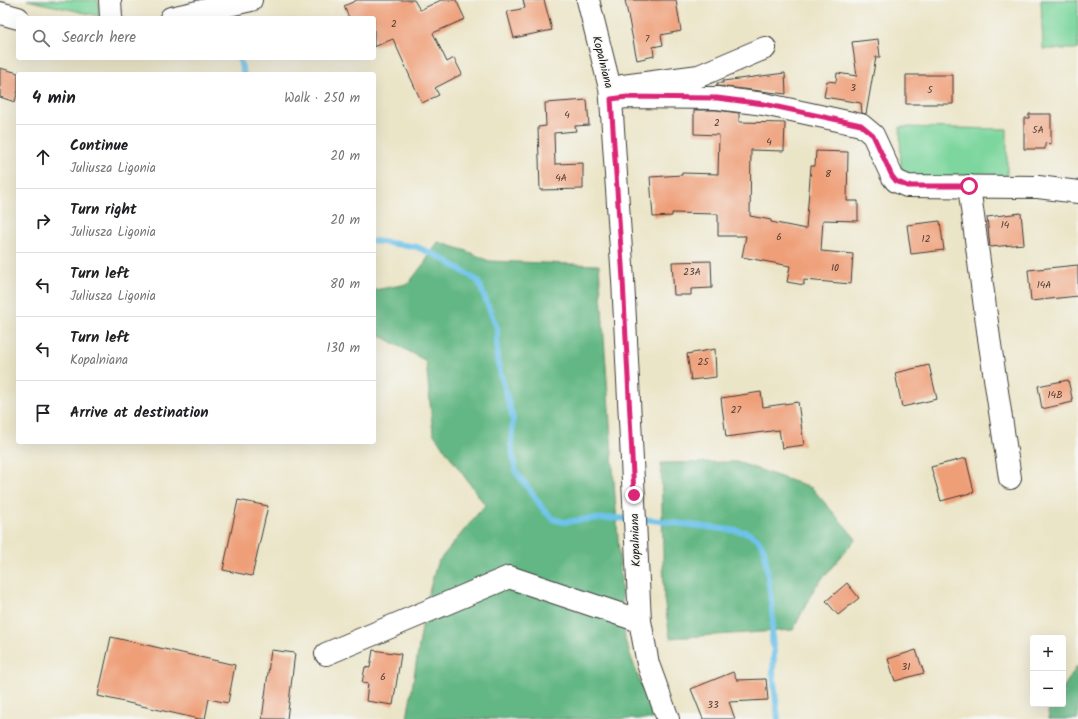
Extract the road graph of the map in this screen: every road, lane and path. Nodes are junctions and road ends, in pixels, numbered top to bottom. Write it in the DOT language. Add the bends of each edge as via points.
graph roads {
  1 [pos="110,0"];
  2 [pos="251,0"];
  3 [pos="588,0"];
  4 [pos="0,13"];
  5 [pos="111,16"];
  6 [pos="180,16"];
  7 [pos="16,17"];
  8 [pos="765,48"];
  9 [pos="611,93"];
  10 [pos="969,186"];
  11 [pos="1078,192"];
  12 [pos="1010,478"];
  13 [pos="640,621"];
  14 [pos="326,654"];
  15 [pos="668,719"];
  1 -- 5 [label="street"];
  2 -- 6 [label="street"];
  3 -- 9 [label="street, Kopalniana"];
  4 -- 7 [label="street"];
  8 -- 9 [label="street" via="700,76"];
  9 -- 10 [label="street" via="627,97 717,98 764,104 861,125 873,135 896,181 907,186"];
  9 -- 13 [label="street, Kopalniana"];
  10 -- 11 [label="street" via="1038,187"];
  10 -- 12 [label="street"];
  13 -- 14 [label="street" via="509,577"];
  13 -- 15 [label="street, Kopalniana" via="648,664"];
}
